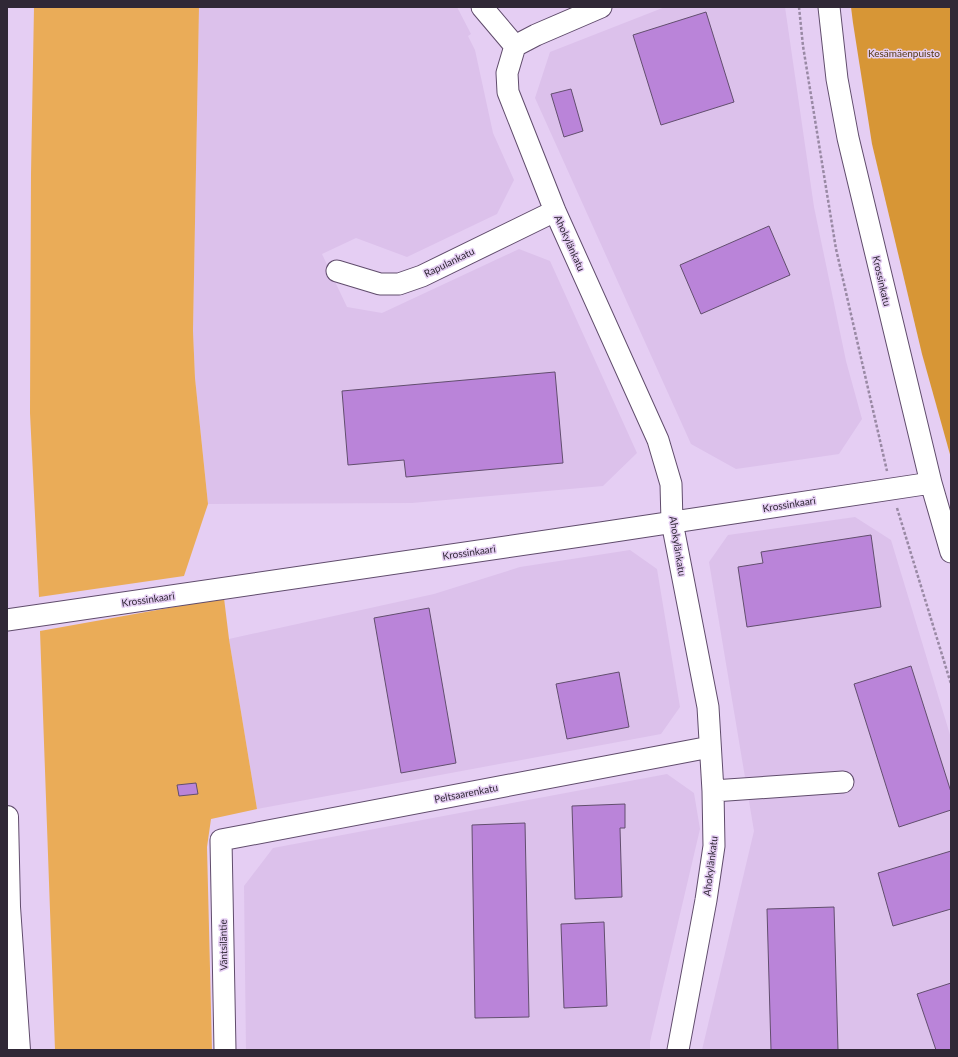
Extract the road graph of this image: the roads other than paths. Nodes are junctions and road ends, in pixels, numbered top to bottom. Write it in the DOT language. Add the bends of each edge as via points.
graph roads {
  1 [pos="482,7"];
  2 [pos="601,7"];
  3 [pos="829,7"];
  4 [pos="515,46"];
  5 [pos="555,211"];
  6 [pos="337,271"];
  7 [pos="931,483"];
  8 [pos="672,522"];
  9 [pos="951,552"];
  10 [pos="7,620"];
  11 [pos="710,747"];
  12 [pos="843,782"];
  13 [pos="713,791"];
  14 [pos="7,817"];
  15 [pos="222,840"];
  16 [pos="19,1050"];
  17 [pos="225,1050"];
  18 [pos="678,1050"];
  1 -- 4 [label="street"];
  2 -- 4 [label="street"];
  3 -- 7 [label="street, Krossinkatu" via="837,79 848,138"];
  4 -- 5 [label="street, Ahokylänkatu" via="507,73 508,92"];
  5 -- 6 [label="street, Rapulankatu" via="422,276 399,284 380,284"];
  5 -- 8 [label="street, Ahokylänkatu" via="658,440 671,484"];
  7 -- 8 [label="street, Krossinkaari"];
  7 -- 9 [label="street, Krossinkatu"];
  8 -- 10 [label="street, Krossinkaari"];
  8 -- 11 [label="street, Ahokylänkatu" via="708,707"];
  11 -- 13 [label="street, Ahokylänkatu"];
  11 -- 15 [label="street, Peltsaarenkatu"];
  12 -- 13 [label="street"];
  13 -- 18 [label="street, Ahokylänkatu" via="714,846"];
  14 -- 16 [label="highway"];
  15 -- 17 [label="street, Väntsiläntie"];
}
